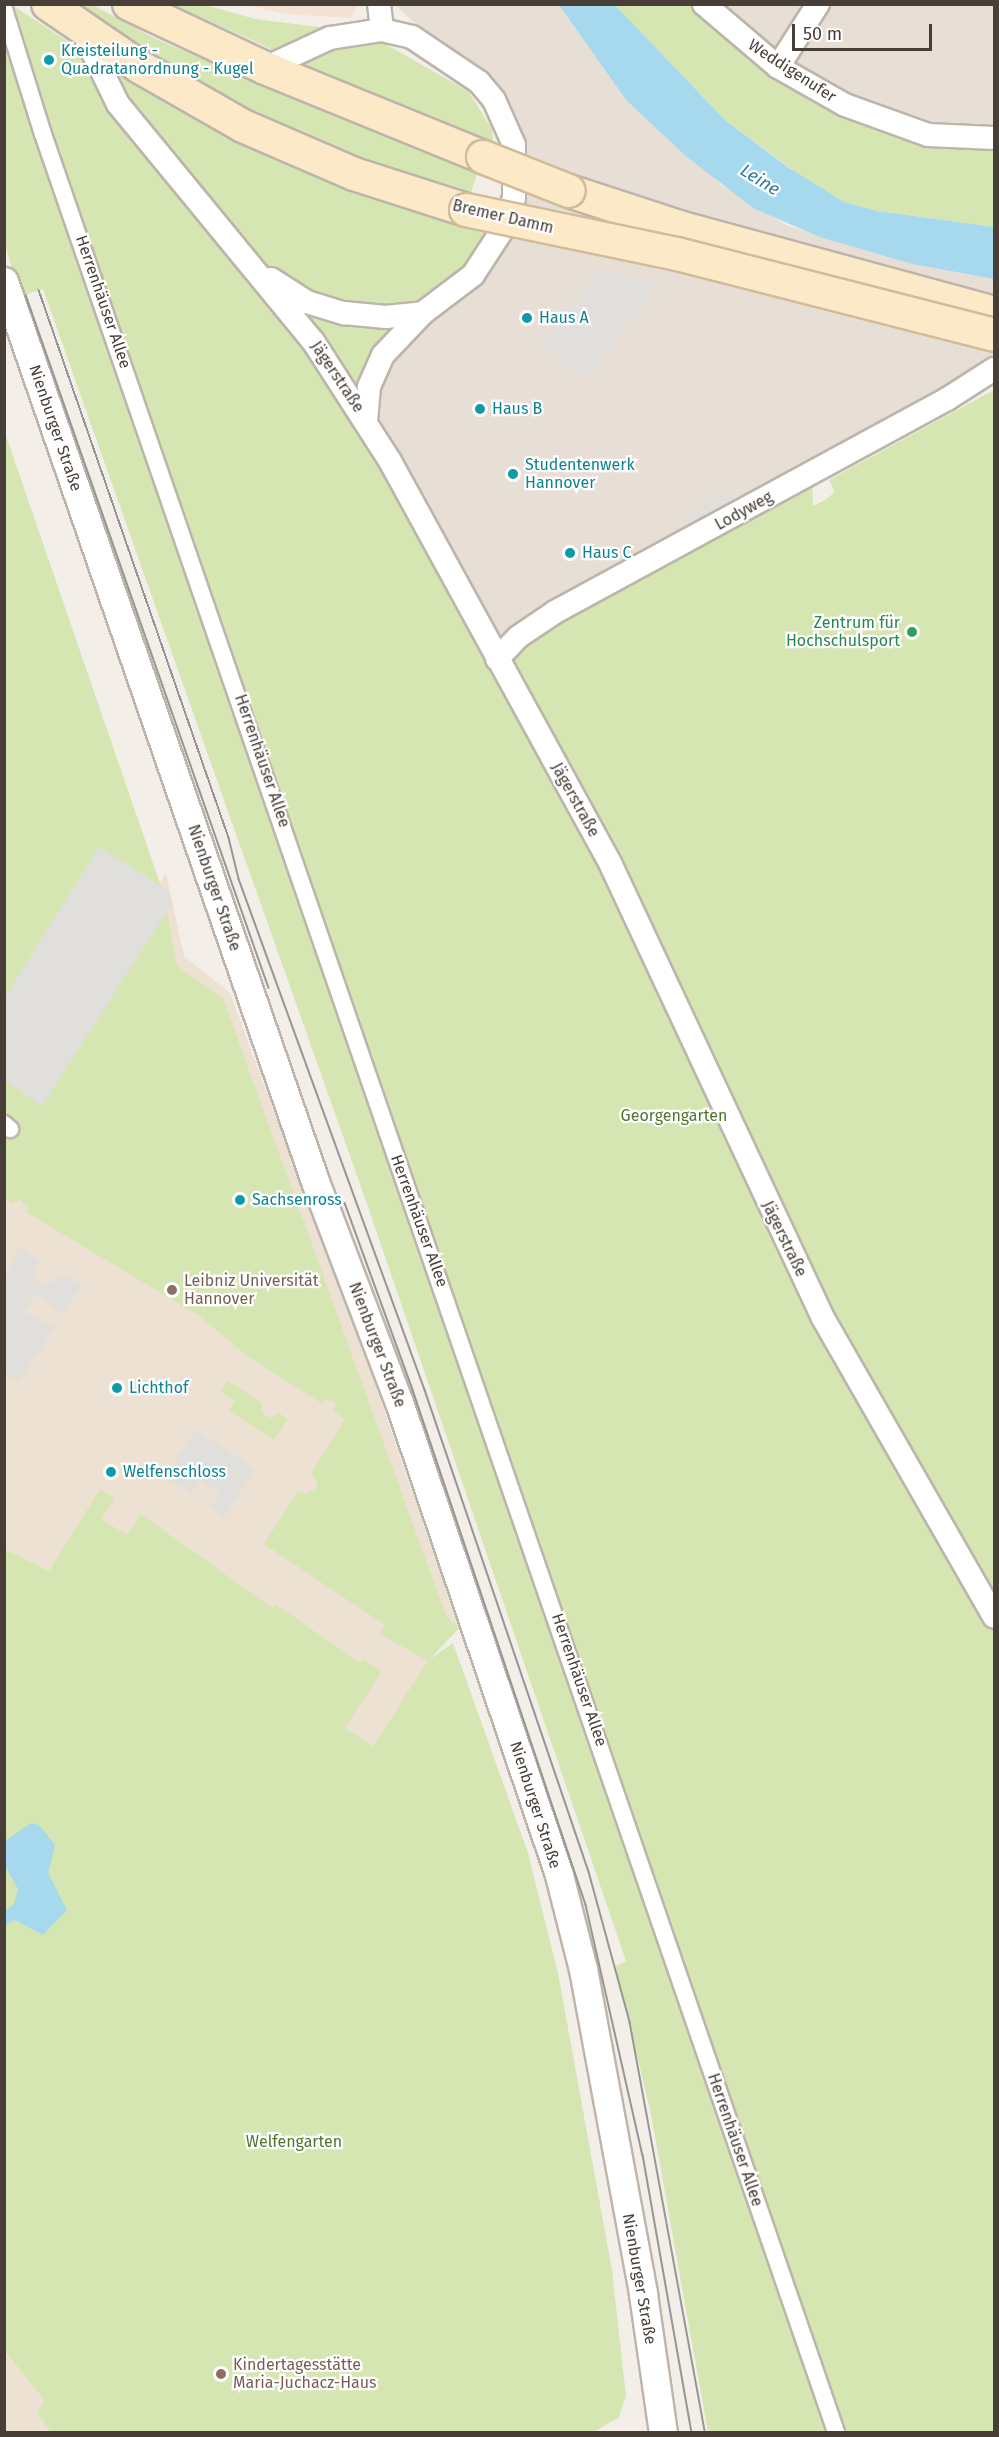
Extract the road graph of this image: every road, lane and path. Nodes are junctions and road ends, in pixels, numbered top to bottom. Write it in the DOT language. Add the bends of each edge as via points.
graph roads {
  1 [pos="48,4"];
  2 [pos="129,4"];
  3 [pos="379,4"];
  4 [pos="704,4"];
  5 [pos="818,4"];
  6 [pos="4,9"];
  7 [pos="82,30"];
  8 [pos="382,30"];
  9 [pos="778,66"];
  10 [pos="265,68"];
  11 [pos="994,138"];
  12 [pos="249,261"];
  13 [pos="4,281"];
  14 [pos="423,313"];
  15 [pos="994,313"];
  16 [pos="994,335"];
  17 [pos="994,369"];
  18 [pos="366,421"];
  19 [pos="497,659"];
  20 [pos="994,1616"];
  21 [pos="663,2433"];
  22 [pos="836,2433"];
  1 -- 7 [label="main road, Bremer Damm"];
  2 -- 10 [label="main road"];
  3 -- 8 [label="street"];
  4 -- 9 [label="street, Weddigenufer"];
  5 -- 9 [label="street"];
  6 -- 22 [label="street, Herrenhäuser Allee" via="43,134"];
  7 -- 12 [label="street, Jägerstraße" via="118,104"];
  7 -- 16 [label="main road, Bremer Damm, bridge" via="243,126 354,174 466,210 677,254"];
  8 -- 10 [label="street" via="330,38"];
  8 -- 14 [label="street" via="412,37 479,82 494,100 513,145 514,198 501,232 473,275"];
  9 -- 11 [label="street, Weddigenufer" via="828,96 885,122 928,135"];
  10 -- 15 [label="main road, bridge" via="569,191 682,228"];
  12 -- 14 [label="street" via="285,289 344,313 386,317"];
  12 -- 18 [label="street, Jägerstraße" via="313,341"];
  13 -- 21 [label="street, Nienburger Straße" via="316,1184 399,1402 559,1875 583,1969 643,2294"];
  14 -- 18 [label="street" via="384,356 369,387"];
  17 -- 19 [label="street, Lodyweg" via="947,399 555,612 518,637"];
  18 -- 19 [label="street, Jägerstraße"];
  19 -- 20 [label="street, Jägerstraße" via="611,865 823,1318"];
}
